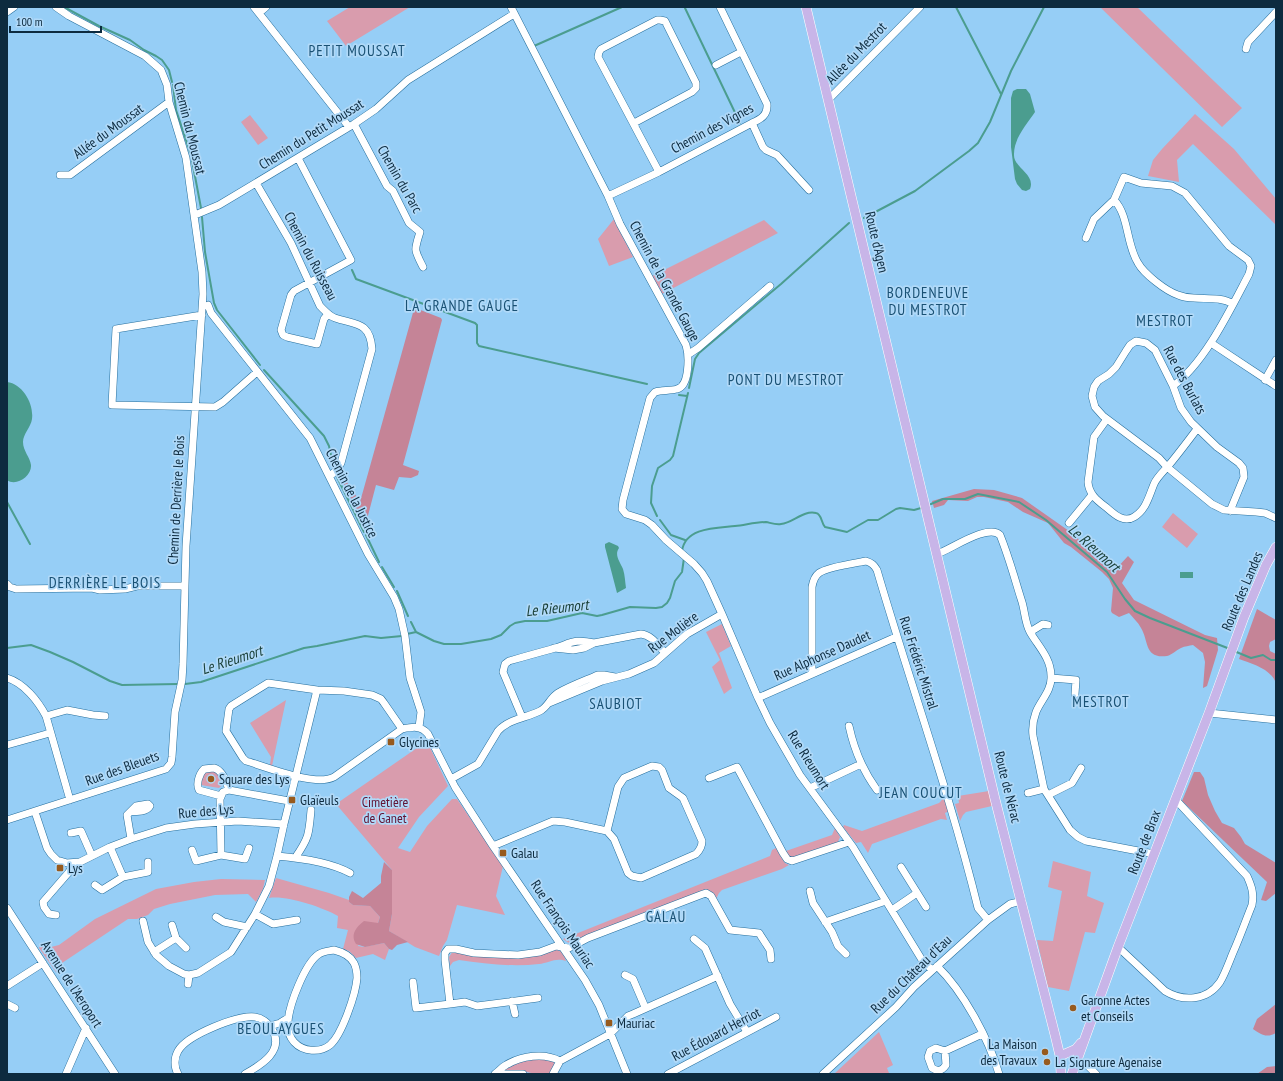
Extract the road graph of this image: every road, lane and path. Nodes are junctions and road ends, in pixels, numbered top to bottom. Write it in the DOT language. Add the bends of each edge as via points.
graph roads {
  1 [pos="14,7"];
  2 [pos="56,7"];
  3 [pos="266,7"];
  4 [pos="720,7"];
  5 [pos="806,7"];
  6 [pos="920,7"];
  7 [pos="256,10"];
  8 [pos="512,10"];
  9 [pos="7,12"];
  10 [pos="1276,12"];
  11 [pos="1246,49"];
  12 [pos="741,52"];
  13 [pos="716,65"];
  14 [pos="828,100"];
  15 [pos="170,102"];
  16 [pos="634,123"];
  17 [pos="752,123"];
  18 [pos="352,126"];
  19 [pos="298,158"];
  20 [pos="659,172"];
  21 [pos="60,175"];
  22 [pos="256,184"];
  23 [pos="809,190"];
  24 [pos="608,196"];
  25 [pos="1114,200"];
  26 [pos="195,215"];
  27 [pos="1086,238"];
  28 [pos="422,267"];
  29 [pos="309,283"];
  30 [pos="770,286"];
  31 [pos="1233,304"];
  32 [pos="208,305"];
  33 [pos="328,314"];
  34 [pos="202,315"];
  35 [pos="1211,343"];
  36 [pos="688,354"];
  37 [pos="1276,360"];
  38 [pos="257,372"];
  39 [pos="1265,380"];
  40 [pos="1173,386"];
  41 [pos="1276,386"];
  42 [pos="195,406"];
  43 [pos="1107,419"];
  44 [pos="1198,429"];
  45 [pos="1167,467"];
  46 [pos="330,476"];
  47 [pos="1092,495"];
  48 [pos="926,507"];
  49 [pos="1230,511"];
  50 [pos="1276,518"];
  51 [pos="1069,523"];
  52 [pos="1276,547"];
  53 [pos="937,554"];
  54 [pos="683,555"];
  55 [pos="7,584"];
  56 [pos="185,586"];
  57 [pos="722,614"];
  58 [pos="1048,625"];
  59 [pos="1030,632"];
  60 [pos="896,637"];
  61 [pos="665,653"];
  62 [pos="1230,656"];
  63 [pos="812,674"];
  64 [pos="7,678"];
  65 [pos="1051,678"];
  66 [pos="180,686"];
  67 [pos="317,690"];
  68 [pos="1075,694"];
  69 [pos="758,698"];
  70 [pos="1209,713"];
  71 [pos="46,716"];
  72 [pos="105,716"];
  73 [pos="522,717"];
  74 [pos="1276,720"];
  75 [pos="848,726"];
  76 [pos="422,728"];
  77 [pos="402,729"];
  78 [pos="50,733"];
  79 [pos="7,745"];
  80 [pos="861,764"];
  81 [pos="1081,768"];
  82 [pos="295,776"];
  83 [pos="709,778"];
  84 [pos="451,779"];
  85 [pos="810,788"];
  86 [pos="1044,789"];
  87 [pos="229,790"];
  88 [pos="877,790"];
  89 [pos="1028,792"];
  90 [pos="1048,795"];
  91 [pos="221,796"];
  92 [pos="1175,799"];
  93 [pos="70,800"];
  94 [pos="289,801"];
  95 [pos="311,810"];
  96 [pos="131,811"];
  97 [pos="35,812"];
  98 [pos="7,820"];
  99 [pos="220,822"];
  100 [pos="284,824"];
  101 [pos="607,831"];
  102 [pos="71,834"];
  103 [pos="131,838"];
  104 [pos="849,842"];
  105 [pos="493,846"];
  106 [pos="110,847"];
  107 [pos="249,848"];
  108 [pos="192,850"];
  109 [pos="1154,854"];
  110 [pos="221,855"];
  111 [pos="92,856"];
  112 [pos="277,856"];
  113 [pos="295,858"];
  114 [pos="148,862"];
  115 [pos="74,864"];
  116 [pos="901,867"];
  117 [pos="350,873"];
  118 [pos="123,877"];
  119 [pos="95,885"];
  120 [pos="810,891"];
  121 [pos="917,893"];
  122 [pos="886,901"];
  123 [pos="1022,901"];
  124 [pos="926,907"];
  125 [pos="7,908"];
  126 [pos="892,910"];
  127 [pos="255,914"];
  128 [pos="56,915"];
  129 [pos="216,917"];
  130 [pos="297,920"];
  131 [pos="988,920"];
  132 [pos="143,921"];
  133 [pos="825,922"];
  134 [pos="172,925"];
  135 [pos="247,927"];
  136 [pos="176,938"];
  137 [pos="694,939"];
  138 [pos="1118,947"];
  139 [pos="186,948"];
  140 [pos="564,948"];
  141 [pos="154,952"];
  142 [pos="846,954"];
  143 [pos="771,959"];
  144 [pos="43,963"];
  145 [pos="934,968"];
  146 [pos="625,974"];
  147 [pos="190,975"];
  148 [pos="718,976"];
  149 [pos="413,982"];
  150 [pos="188,984"];
  151 [pos="7,986"];
  152 [pos="538,998"];
  153 [pos="512,1001"];
  154 [pos="7,1004"];
  155 [pos="450,1004"];
  156 [pos="645,1007"];
  157 [pos="15,1008"];
  158 [pos="515,1014"];
  159 [pos="776,1017"];
  160 [pos="288,1018"];
  161 [pos="270,1026"];
  162 [pos="86,1028"];
  163 [pos="747,1032"];
  164 [pos="610,1034"];
  165 [pos="982,1034"];
  166 [pos="290,1036"];
  167 [pos="1084,1039"];
  168 [pos="276,1041"];
  169 [pos="945,1051"];
  170 [pos="1060,1056"];
  171 [pos="560,1060"];
  172 [pos="1076,1061"];
  173 [pos="66,1074"];
  174 [pos="116,1074"];
  175 [pos="178,1074"];
  176 [pos="245,1074"];
  177 [pos="494,1074"];
  178 [pos="523,1074"];
  179 [pos="554,1074"];
  180 [pos="627,1074"];
  181 [pos="668,1074"];
  182 [pos="823,1074"];
  183 [pos="999,1074"];
  184 [pos="1061,1074"];
  185 [pos="1072,1074"];
  186 [pos="1096,1074"];
  1 -- 9 [label="street"];
  2 -- 15 [label="street, Chemin du Moussat" via="154,63 161,70"];
  3 -- 7 [label="street"];
  4 -- 12 [label="street, Chemin des Vignes"];
  5 -- 14 [label="main road, Route d'Agen"];
  6 -- 14 [label="street, Allée du Mestrot"];
  7 -- 18 [label="street"];
  8 -- 18 [label="street, Chemin du Petit Moussat" via="408,80 376,109"];
  8 -- 24 [label="street, Chemin de la Grande Gauge"];
  10 -- 11 [label="street" via="1248,42"];
  12 -- 13 [label="street"];
  12 -- 17 [label="street, Chemin des Vignes" via="767,104 763,117"];
  14 -- 48 [label="main road, Route d'Agen"];
  15 -- 21 [label="street, Allée du Moussat" via="70,175"];
  15 -- 26 [label="street, Chemin du Moussat" via="186,158"];
  16 -- 16 [label="street" via="598,54 601,49 657,20 663,20 696,83 696,88 695,91"];
  16 -- 20 [label="street"];
  17 -- 20 [label="street, Chemin des Vignes"];
  17 -- 23 [label="street" via="763,147 777,155"];
  18 -- 19 [label="street, Chemin du Petit Moussat"];
  18 -- 28 [label="street, Chemin du Parc" via="387,186 396,196 409,223 420,232 415,252"];
  19 -- 22 [label="street, Chemin du Petit Moussat"];
  19 -- 29 [label="street" via="351,260"];
  20 -- 24 [label="street, Chemin des Vignes"];
  22 -- 26 [label="street, Chemin du Petit Moussat" via="214,208"];
  22 -- 29 [label="street, Chemin du Ruisseau" via="291,243"];
  24 -- 36 [label="street, Chemin de la Grande Gauge"];
  25 -- 27 [label="street" via="1094,219"];
  25 -- 31 [label="street" via="1122,212 1129,243 1142,270 1178,295 1222,299"];
  25 -- 31 [label="street" via="1124,177 1172,186 1185,193 1229,246 1248,260 1251,266"];
  26 -- 34 [label="street, Chemin du Moussat" via="203,278"];
  29 -- 33 [label="street, Chemin du Ruisseau" via="320,306"];
  29 -- 33 [label="street" via="294,290 281,330 283,335 317,344 324,319"];
  30 -- 36 [label="street"];
  31 -- 35 [label="street"];
  32 -- 38 [label="street, Chemin de la Justice" via="211,313"];
  33 -- 46 [label="street, Chemin du Ruisseau" via="364,328 372,342 341,463 338,470"];
  34 -- 42 [label="street, Chemin de Derrière le Bois"];
  34 -- 42 [label="street" via="116,329 112,405"];
  35 -- 39 [label="street"];
  35 -- 40 [label="street"];
  36 -- 54 [label="street, Chemin de la Grande Gauge" via="687,370 681,388 655,392 650,398 622,506 628,516 645,520"];
  37 -- 39 [label="street"];
  38 -- 42 [label="street" via="219,405"];
  38 -- 46 [label="street, Chemin de la Justice" via="307,433"];
  39 -- 41 [label="street"];
  40 -- 43 [label="street, Rue des Burlats" via="1155,350 1146,343 1136,341 1130,345 1116,367 1094,387 1094,407"];
  40 -- 44 [label="street, Rue des Burlats" via="1181,408"];
  42 -- 56 [label="street, Chemin de Derrière le Bois"];
  43 -- 45 [label="street, Rue des Burlats" via="1159,458"];
  43 -- 47 [label="street" via="1093,442 1088,482"];
  44 -- 45 [label="street"];
  44 -- 49 [label="street, Rue des Burlats" via="1243,468 1244,477"];
  45 -- 47 [label="street" via="1155,482 1145,506 1134,518 1119,517"];
  45 -- 49 [label="street, Rue des Burlats" via="1212,504"];
  46 -- 76 [label="street, Chemin de la Justice" via="368,554 399,609 410,678 421,712"];
  47 -- 51 [label="street"];
  48 -- 53 [label="main road, Route de Nérac"];
  49 -- 50 [label="street, Rue des Burlats" via="1264,513"];
  52 -- 62 [label="main road, Route des Landes" via="1266,565"];
  53 -- 59 [label="street" via="973,537 998,532"];
  53 -- 123 [label="main road, Route de Nérac"];
  54 -- 57 [label="street, Rue Rieumort" via="702,573"];
  55 -- 56 [label="street" via="10,588 16,589 100,590 137,586"];
  56 -- 66 [label="street, Chemin de Derrière le Bois" via="184,664"];
  57 -- 61 [label="street, Rue Molière" via="687,634"];
  57 -- 69 [label="street, Rue Rieumort"];
  58 -- 59 [label="street" via="1043,624"];
  59 -- 65 [label="street" via="1046,656"];
  60 -- 63 [label="street, Rue Alphonse Daudet"];
  60 -- 63 [label="street, Rue Frédéric Mistral" via="874,565 866,561 824,570 816,577 812,587"];
  60 -- 131 [label="street, Rue Frédéric Mistral" via="951,806 978,908"];
  61 -- 73 [label="street, Rue Molière" via="654,663 630,674 615,677"];
  61 -- 73 [label="street" via="651,638 641,634 594,643 573,650 554,648 509,661 504,664 504,674"];
  62 -- 70 [label="main road, Route de Brax"];
  63 -- 69 [label="street, Rue Alphonse Daudet"];
  64 -- 71 [label="street" via="21,685 41,706"];
  65 -- 68 [label="street" via="1076,680"];
  65 -- 86 [label="street" via="1047,692 1034,716 1032,728"];
  66 -- 93 [label="street, Rue des Bleuets" via="171,763 166,769"];
  67 -- 77 [label="street" via="344,691 377,697"];
  67 -- 82 [label="street"];
  67 -- 82 [label="street" via="268,683 229,709 226,731 243,758"];
  69 -- 85 [label="street, Rue Rieumort" via="800,775"];
  70 -- 74 [label="street"];
  70 -- 92 [label="main road, Route de Brax"];
  71 -- 72 [label="street" via="66,710"];
  71 -- 78 [label="street"];
  73 -- 84 [label="street, Rue Molière" via="498,731 476,766"];
  75 -- 80 [label="street"];
  76 -- 77 [label="street"];
  76 -- 84 [label="street, Rue François Mauriac" via="428,734"];
  77 -- 82 [label="street" via="330,779"];
  78 -- 79 [label="street"];
  78 -- 93 [label="street"];
  80 -- 85 [label="street"];
  80 -- 88 [label="street"];
  81 -- 90 [label="street" via="1072,783"];
  82 -- 94 [label="street"];
  83 -- 104 [label="street" via="737,767 789,861"];
  84 -- 105 [label="street, Rue François Mauriac"];
  85 -- 104 [label="street, Rue Rieumort"];
  86 -- 89 [label="street"];
  86 -- 90 [label="street"];
  87 -- 91 [label="street"];
  87 -- 91 [label="street" via="217,770 204,769 200,774 199,790"];
  87 -- 94 [label="street"];
  90 -- 109 [label="street" via="1070,830 1080,839"];
  91 -- 99 [label="street"];
  92 -- 109 [label="main road, Route de Brax"];
  92 -- 138 [label="street" via="1247,876 1254,894 1252,905 1223,976 1215,987 1201,996 1183,998 1165,991"];
  93 -- 97 [label="street, Rue des Bleuets"];
  94 -- 100 [label="street"];
  95 -- 113 [label="street" via="309,833"];
  96 -- 103 [label="street" via="127,815"];
  97 -- 98 [label="street, Rue des Bleuets"];
  97 -- 115 [label="street" via="51,854 57,860"];
  99 -- 100 [label="street, Rue des Lys"];
  99 -- 103 [label="street, Rue des Lys" via="166,828"];
  99 -- 110 [label="street"];
  100 -- 112 [label="street"];
  101 -- 101 [label="street" via="614,839 628,873 636,878 696,854 702,845 683,798 669,788 662,770 656,766 621,781"];
  101 -- 105 [label="street" via="553,821"];
  102 -- 111 [label="street" via="82,831"];
  103 -- 106 [label="street, Rue des Lys"];
  104 -- 122 [label="street, Rue Rieumort"];
  105 -- 140 [label="street, Rue François Mauriac"];
  106 -- 111 [label="street, Rue des Lys"];
  106 -- 118 [label="street"];
  107 -- 110 [label="street" via="244,859"];
  108 -- 110 [label="street" via="196,861"];
  109 -- 138 [label="main road, Route de Brax"];
  111 -- 115 [label="street, Rue des Lys"];
  112 -- 113 [label="street"];
  112 -- 127 [label="street" via="268,886"];
  113 -- 117 [label="street" via="341,868"];
  114 -- 118 [label="street" via="148,872"];
  115 -- 128 [label="street" via="43,902 49,914"];
  116 -- 121 [label="street"];
  118 -- 119 [label="street" via="102,890"];
  120 -- 133 [label="street" via="813,904"];
  121 -- 124 [label="street"];
  121 -- 126 [label="street"];
  122 -- 126 [label="street, Rue Rieumort"];
  122 -- 133 [label="street"];
  123 -- 131 [label="street, Rue du Château d'Eau" via="1010,904"];
  123 -- 170 [label="main road, Route de Nérac"];
  125 -- 144 [label="street, Avenue de l'Aeroport"];
  126 -- 145 [label="street, Rue Rieumort" via="922,960"];
  127 -- 130 [label="street" via="273,924"];
  127 -- 135 [label="street"];
  129 -- 135 [label="street" via="224,922"];
  131 -- 145 [label="street, Rue du Château d'Eau"];
  132 -- 141 [label="street" via="145,933"];
  133 -- 142 [label="street" via="838,946"];
  134 -- 136 [label="street"];
  135 -- 147 [label="street" via="231,952 204,970"];
  136 -- 139 [label="street"];
  136 -- 141 [label="street"];
  137 -- 148 [label="street" via="705,948"];
  138 -- 167 [label="main road, Route de Brax"];
  140 -- 143 [label="street" via="706,894 711,896 730,930 759,933 770,950"];
  140 -- 155 [label="street" via="556,946 540,952 518,954 448,949 445,960"];
  140 -- 164 [label="street, Rue François Mauriac" via="599,1005"];
  141 -- 147 [label="street" via="162,962"];
  144 -- 151 [label="street"];
  144 -- 162 [label="street, Avenue de l'Aeroport"];
  145 -- 165 [label="street, Rue Rieumort" via="956,987"];
  145 -- 182 [label="street, Rue du Château d'Eau"];
  146 -- 156 [label="street" via="633,979"];
  147 -- 150 [label="street"];
  148 -- 156 [label="street"];
  148 -- 163 [label="street" via="730,1004"];
  149 -- 155 [label="street" via="416,1008"];
  152 -- 153 [label="street"];
  153 -- 155 [label="street" via="477,1006 465,1002"];
  153 -- 158 [label="street"];
  154 -- 157 [label="street"];
  156 -- 164 [label="street" via="628,1016"];
  159 -- 163 [label="street, Rue Édouard Herriot"];
  160 -- 161 [label="street" via="280,1024"];
  160 -- 166 [label="street"];
  160 -- 166 [label="street" via="301,979 319,954 334,950 342,952 354,962 357,977 353,998 330,1045 316,1051 308,1050 295,1043"];
  161 -- 168 [label="street"];
  161 -- 175 [label="street" via="261,1019 247,1017 211,1027 178,1050 175,1064"];
  162 -- 173 [label="street"];
  162 -- 174 [label="street, Avenue de l'Aeroport"];
  163 -- 181 [label="street, Rue Édouard Herriot"];
  164 -- 171 [label="street"];
  164 -- 180 [label="street, Rue François Mauriac"];
  165 -- 169 [label="street"];
  165 -- 183 [label="street, Rue Rieumort"];
  166 -- 168 [label="street" via="279,1036"];
  167 -- 170 [label="main road, Route de Brax" via="1076,1049"];
  167 -- 172 [label="main road, Route de Brax"];
  168 -- 176 [label="street" via="271,1056"];
  170 -- 172 [label="main road"];
  170 -- 184 [label="main road, Route de Nérac"];
  171 -- 177 [label="street" via="543,1055 522,1059 504,1065"];
  171 -- 179 [label="street"];
  172 -- 185 [label="main road, Route de Brax"];
  172 -- 186 [label="street" via="1087,1065"];
  177 -- 178 [label="street"];
}
